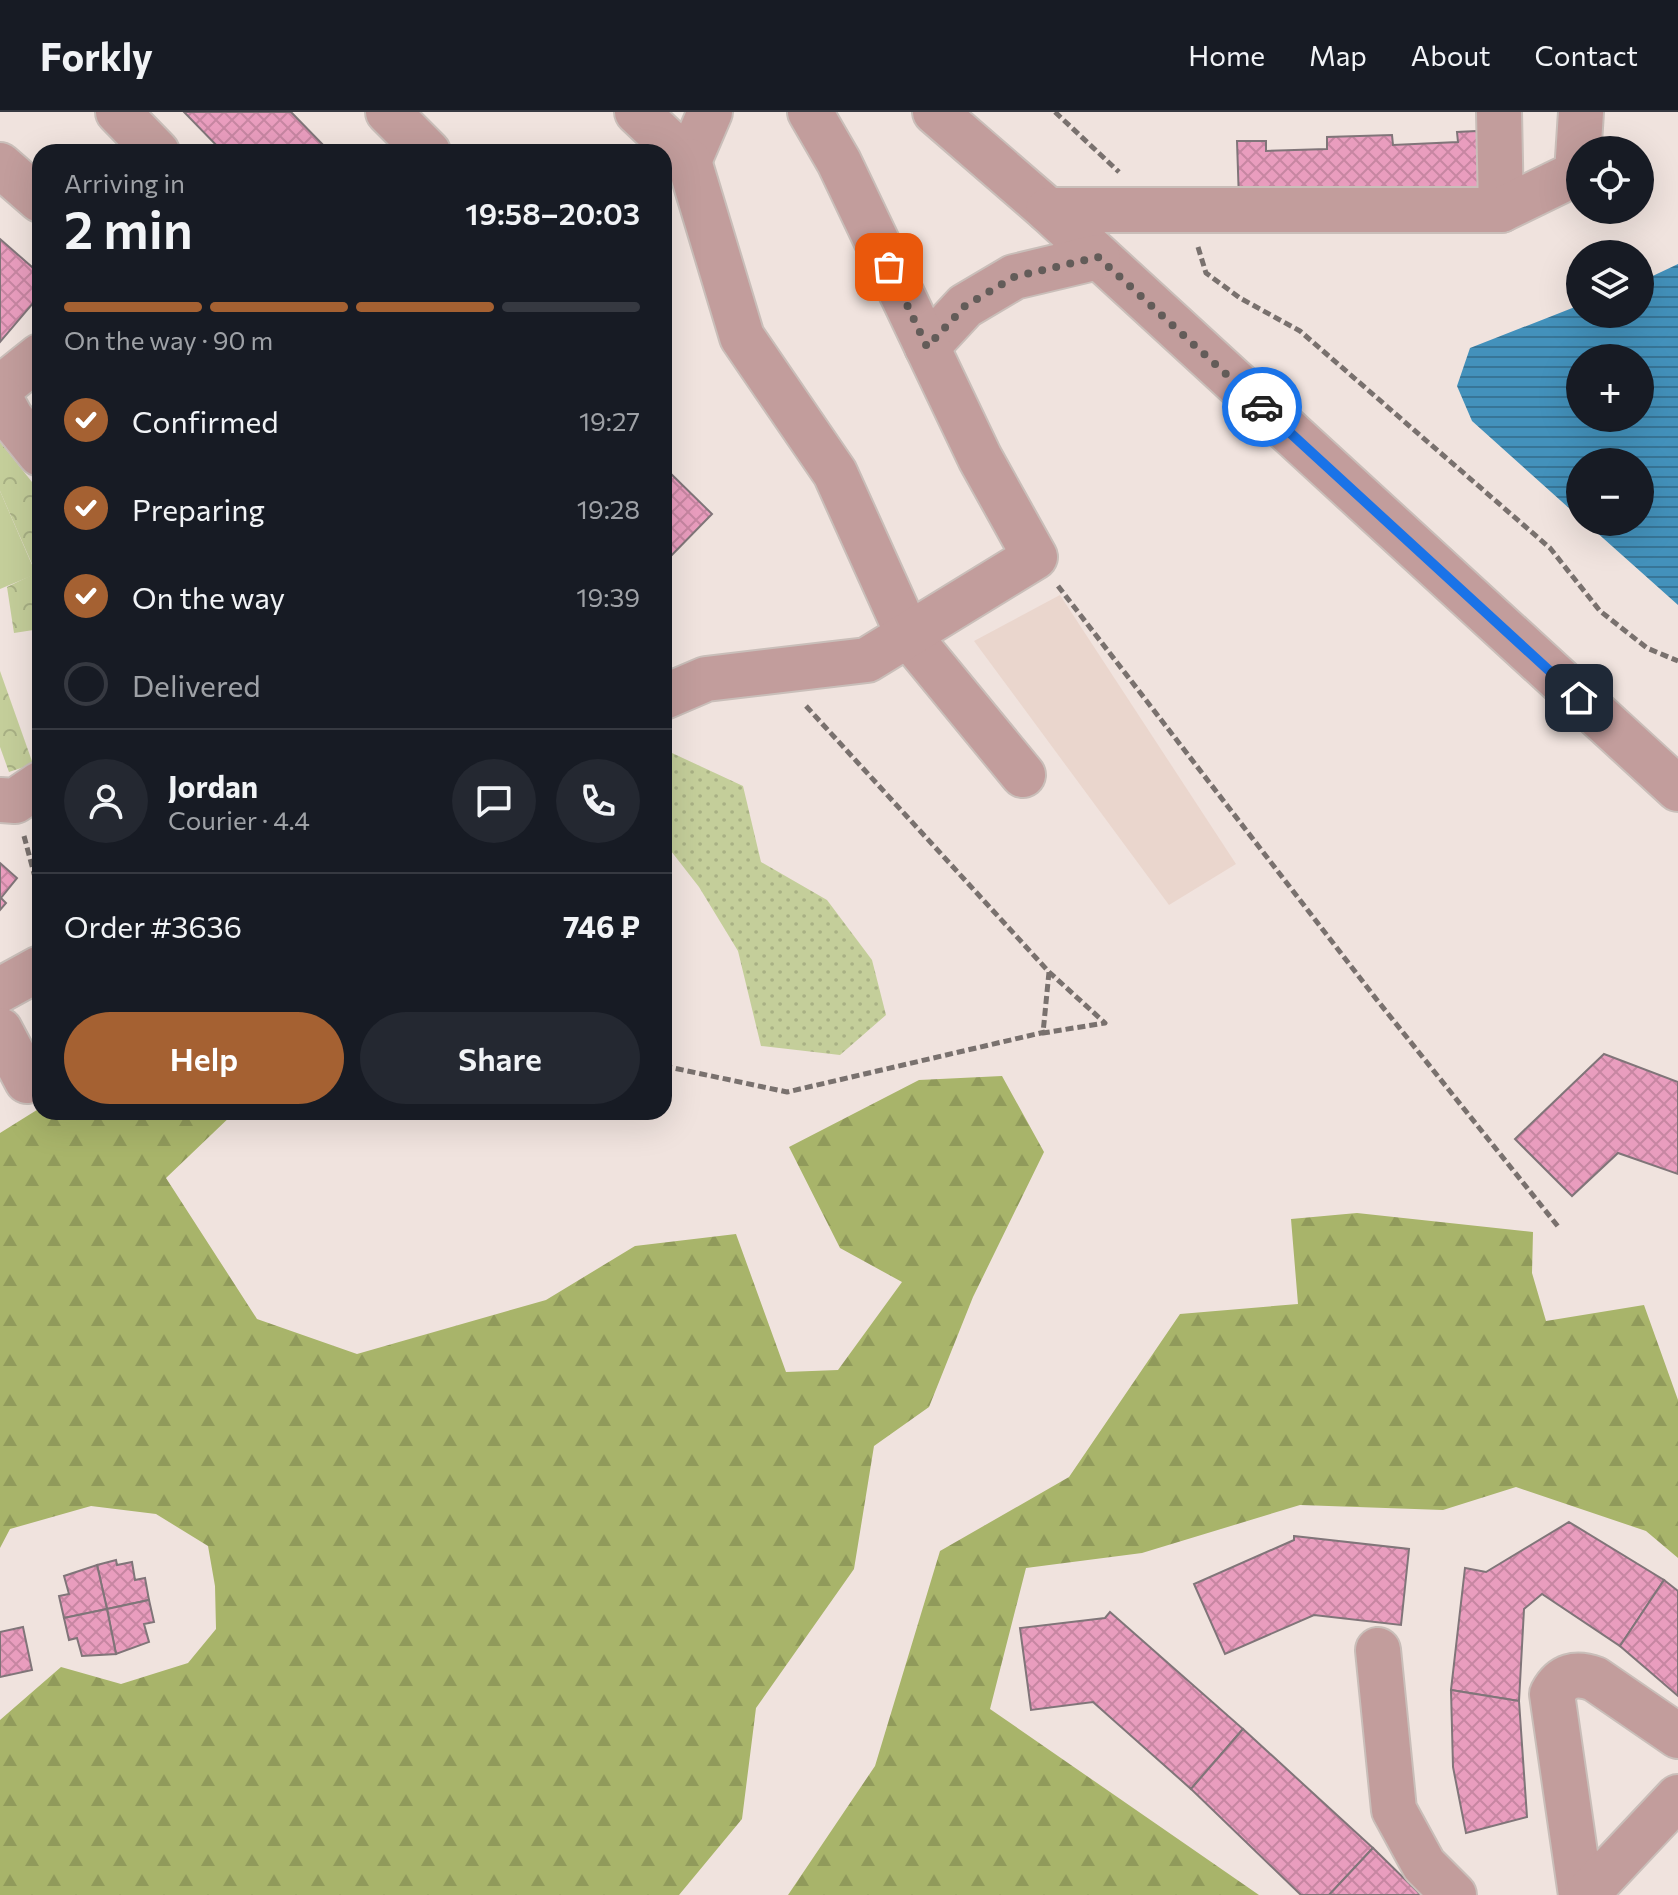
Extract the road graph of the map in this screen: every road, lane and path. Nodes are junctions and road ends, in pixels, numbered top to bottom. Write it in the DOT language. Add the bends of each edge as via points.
graph roads {
  1 [pos="118,112"];
  2 [pos="388,112"];
  3 [pos="637,112"];
  4 [pos="710,112"];
  5 [pos="810,112"];
  6 [pos="935,112"];
  7 [pos="1499,112"];
  8 [pos="1581,112"];
  9 [pos="149,144"];
  10 [pos="420,144"];
  11 [pos="671,144"];
  12 [pos="672,145"];
  13 [pos="689,161"];
  14 [pos="0,165"];
  15 [pos="32,193"];
  16 [pos="1048,210"];
  17 [pos="1501,210"];
  18 [pos="1198,246"];
  19 [pos="1098,257"];
  20 [pos="927,347"];
  21 [pos="32,362"];
  22 [pos="0,388"];
  23 [pos="0,398"];
  24 [pos="32,444"];
  25 [pos="1035,557"];
  26 [pos="908,635"];
  27 [pos="1678,661"];
  28 [pos="775,672"];
  29 [pos="672,694"];
  30 [pos="1023,775"];
  31 [pos="32,789"];
  32 [pos="1678,789"];
  33 [pos="0,800"];
  34 [pos="32,972"];
  35 [pos="1049,972"];
  36 [pos="0,990"];
  37 [pos="0,1030"];
  38 [pos="1043,1033"];
  39 [pos="672,1068"];
  40 [pos="22,1084"];
  41 [pos="1560,1229"];
  42 [pos="1378,1650"];
  43 [pos="1678,1736"];
  44 [pos="1678,1797"];
  45 [pos="1454,1895"];
  46 [pos="1583,1895"];
  1 -- 9 [label="street"];
  2 -- 10 [label="street"];
  3 -- 11 [label="street"];
  4 -- 13 [label="street"];
  5 -- 20 [label="street"];
  6 -- 16 [label="street"];
  7 -- 17 [label="street"];
  8 -- 17 [label="street" via="1577,173"];
  12 -- 13 [label="street"];
  13 -- 26 [label="street" via="742,337 835,473"];
  14 -- 15 [label="street"];
  16 -- 17 [label="street"];
  16 -- 19 [label="street"];
  18 -- 27 [label="path" via="1206,273 1300,331 1550,548 1600,611 1647,648"];
  19 -- 20 [label="street" via="1014,277 965,306"];
  19 -- 32 [label="street"];
  20 -- 25 [label="street"];
  21 -- 22 [label="street"];
  23 -- 24 [label="street"];
  25 -- 26 [label="street"];
  25 -- 41 [label="path"];
  26 -- 28 [label="street" via="867,660"];
  26 -- 30 [label="street"];
  28 -- 29 [label="street" via="706,679"];
  28 -- 35 [label="path"];
  31 -- 33 [label="street" via="15,801"];
  34 -- 36 [label="street"];
  35 -- 38 [label="path"];
  35 -- 38 [label="path" via="1105,1023"];
  37 -- 40 [label="street"];
  38 -- 39 [label="path" via="787,1092"];
  42 -- 45 [label="street" via="1394,1810 1424,1865"];
  43 -- 46 [label="street" via="1595,1679 1583,1674 1558,1683 1552,1694"];
  44 -- 46 [label="street"];
}
